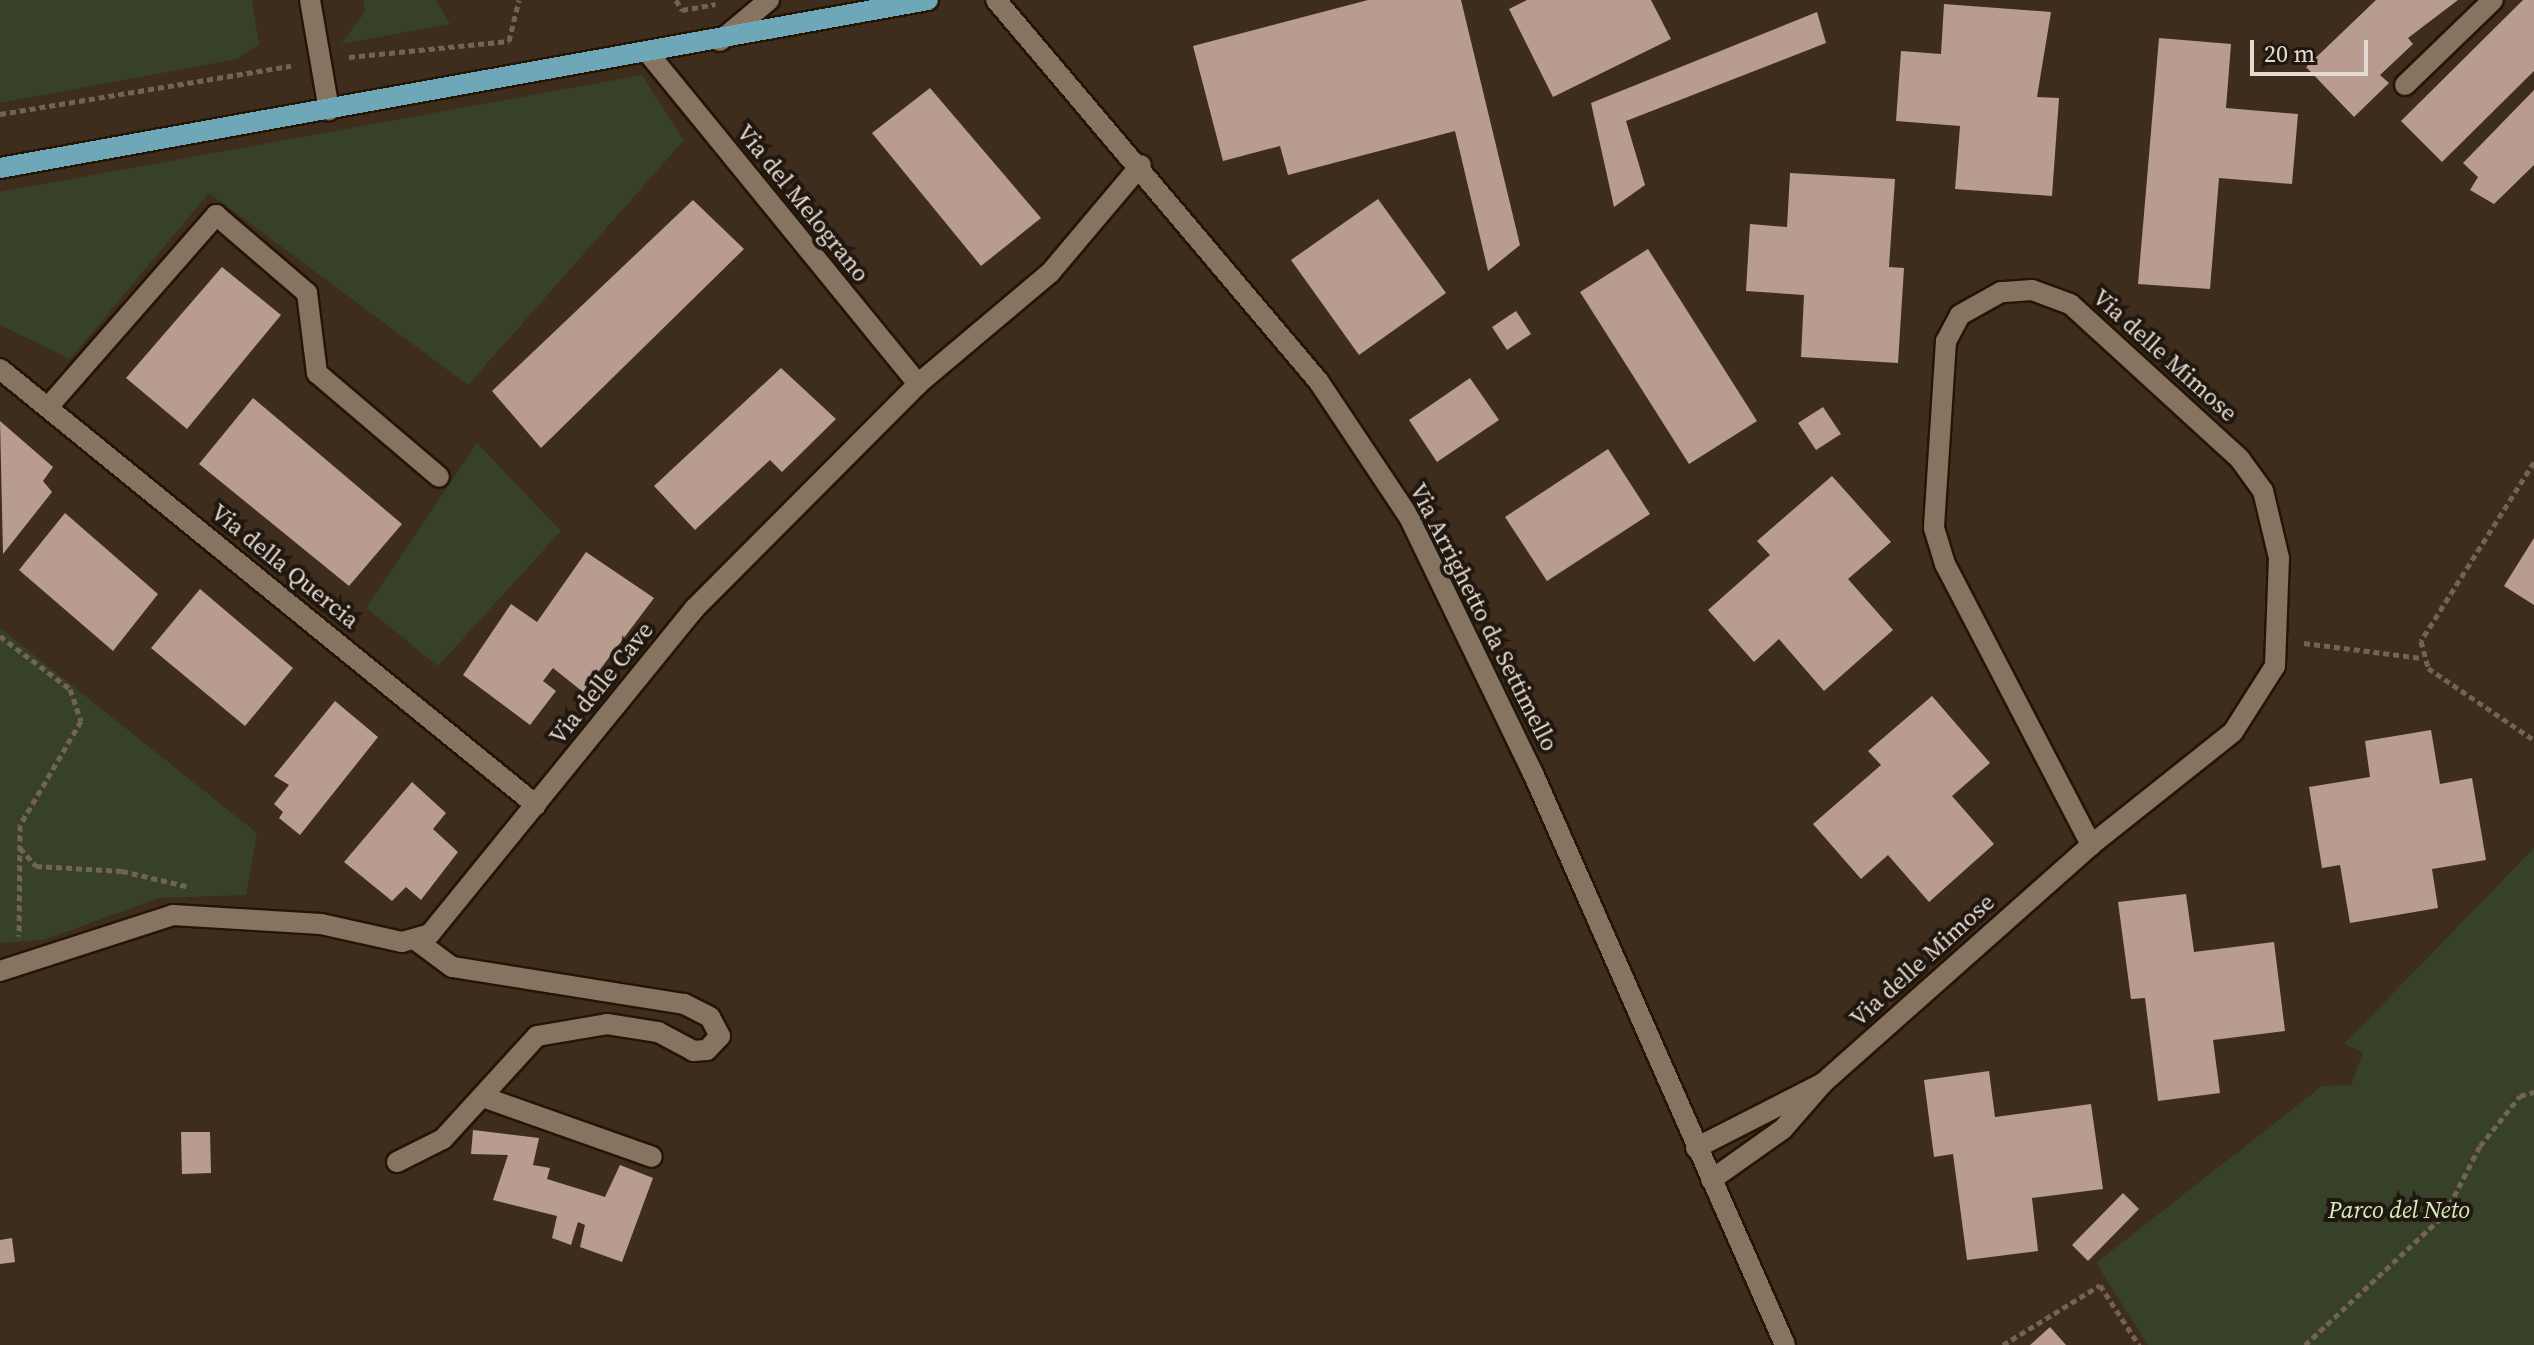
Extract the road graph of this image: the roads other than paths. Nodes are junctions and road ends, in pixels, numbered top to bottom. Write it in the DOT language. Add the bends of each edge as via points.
graph roads {
  1 [pos="310,0"];
  2 [pos="769,0"];
  3 [pos="928,0"];
  4 [pos="996,0"];
  5 [pos="2493,0"];
  6 [pos="719,42"];
  7 [pos="649,54"];
  8 [pos="2405,85"];
  9 [pos="329,110"];
  10 [pos="1141,165"];
  11 [pos="0,168"];
  12 [pos="0,369"];
  13 [pos="918,384"];
  14 [pos="49,406"];
  15 [pos="439,477"];
  16 [pos="536,805"];
  17 [pos="2091,845"];
  18 [pos="417,941"];
  19 [pos="10,970"];
  20 [pos="1823,1083"];
  21 [pos="483,1097"];
  22 [pos="1696,1148"];
  23 [pos="652,1157"];
  24 [pos="397,1162"];
  25 [pos="1711,1180"];
  26 [pos="1785,1345"];
  1 -- 9 [label="street"];
  2 -- 6 [label="street"];
  3 -- 6 [label="main road"];
  4 -- 10 [label="street, Via Arrighetto da Settimello"];
  5 -- 8 [label="street"];
  6 -- 7 [label="main road"];
  7 -- 9 [label="main road"];
  7 -- 13 [label="street, Via del Melograno"];
  9 -- 11 [label="main road"];
  10 -- 13 [label="street, Via delle Cave" via="1050,273"];
  10 -- 22 [label="street, Via Arrighetto da Settimello" via="1319,382 1409,517 1532,771"];
  12 -- 14 [label="street, Via della Quercia"];
  13 -- 16 [label="street, Via delle Cave" via="694,609"];
  14 -- 15 [label="street" via="216,215 307,293 317,373"];
  14 -- 16 [label="street, Via della Quercia"];
  16 -- 18 [label="street, Via delle Cave" via="445,921"];
  17 -- 17 [label="street, Via delle Mimose" via="2233,732 2265,689 2279,640 2275,526 2263,491 2240,459 2070,304 2032,290 2001,292 1960,315 1946,341 1938,549"];
  17 -- 20 [label="street, Via delle Mimose"];
  18 -- 19 [label="street" via="321,924 173,915 97,935"];
  18 -- 21 [label="street" via="452,967 684,1004 719,1026 714,1045 693,1051 637,1028 567,1025 537,1036"];
  20 -- 22 [label="street, Via delle Mimose"];
  20 -- 25 [label="street, Via delle Mimose" via="1783,1129"];
  21 -- 23 [label="street"];
  21 -- 24 [label="street" via="443,1139"];
  22 -- 25 [label="street, Via Arrighetto da Settimello"];
  25 -- 26 [label="street, Via Arrighetto da Settimello"];
}
